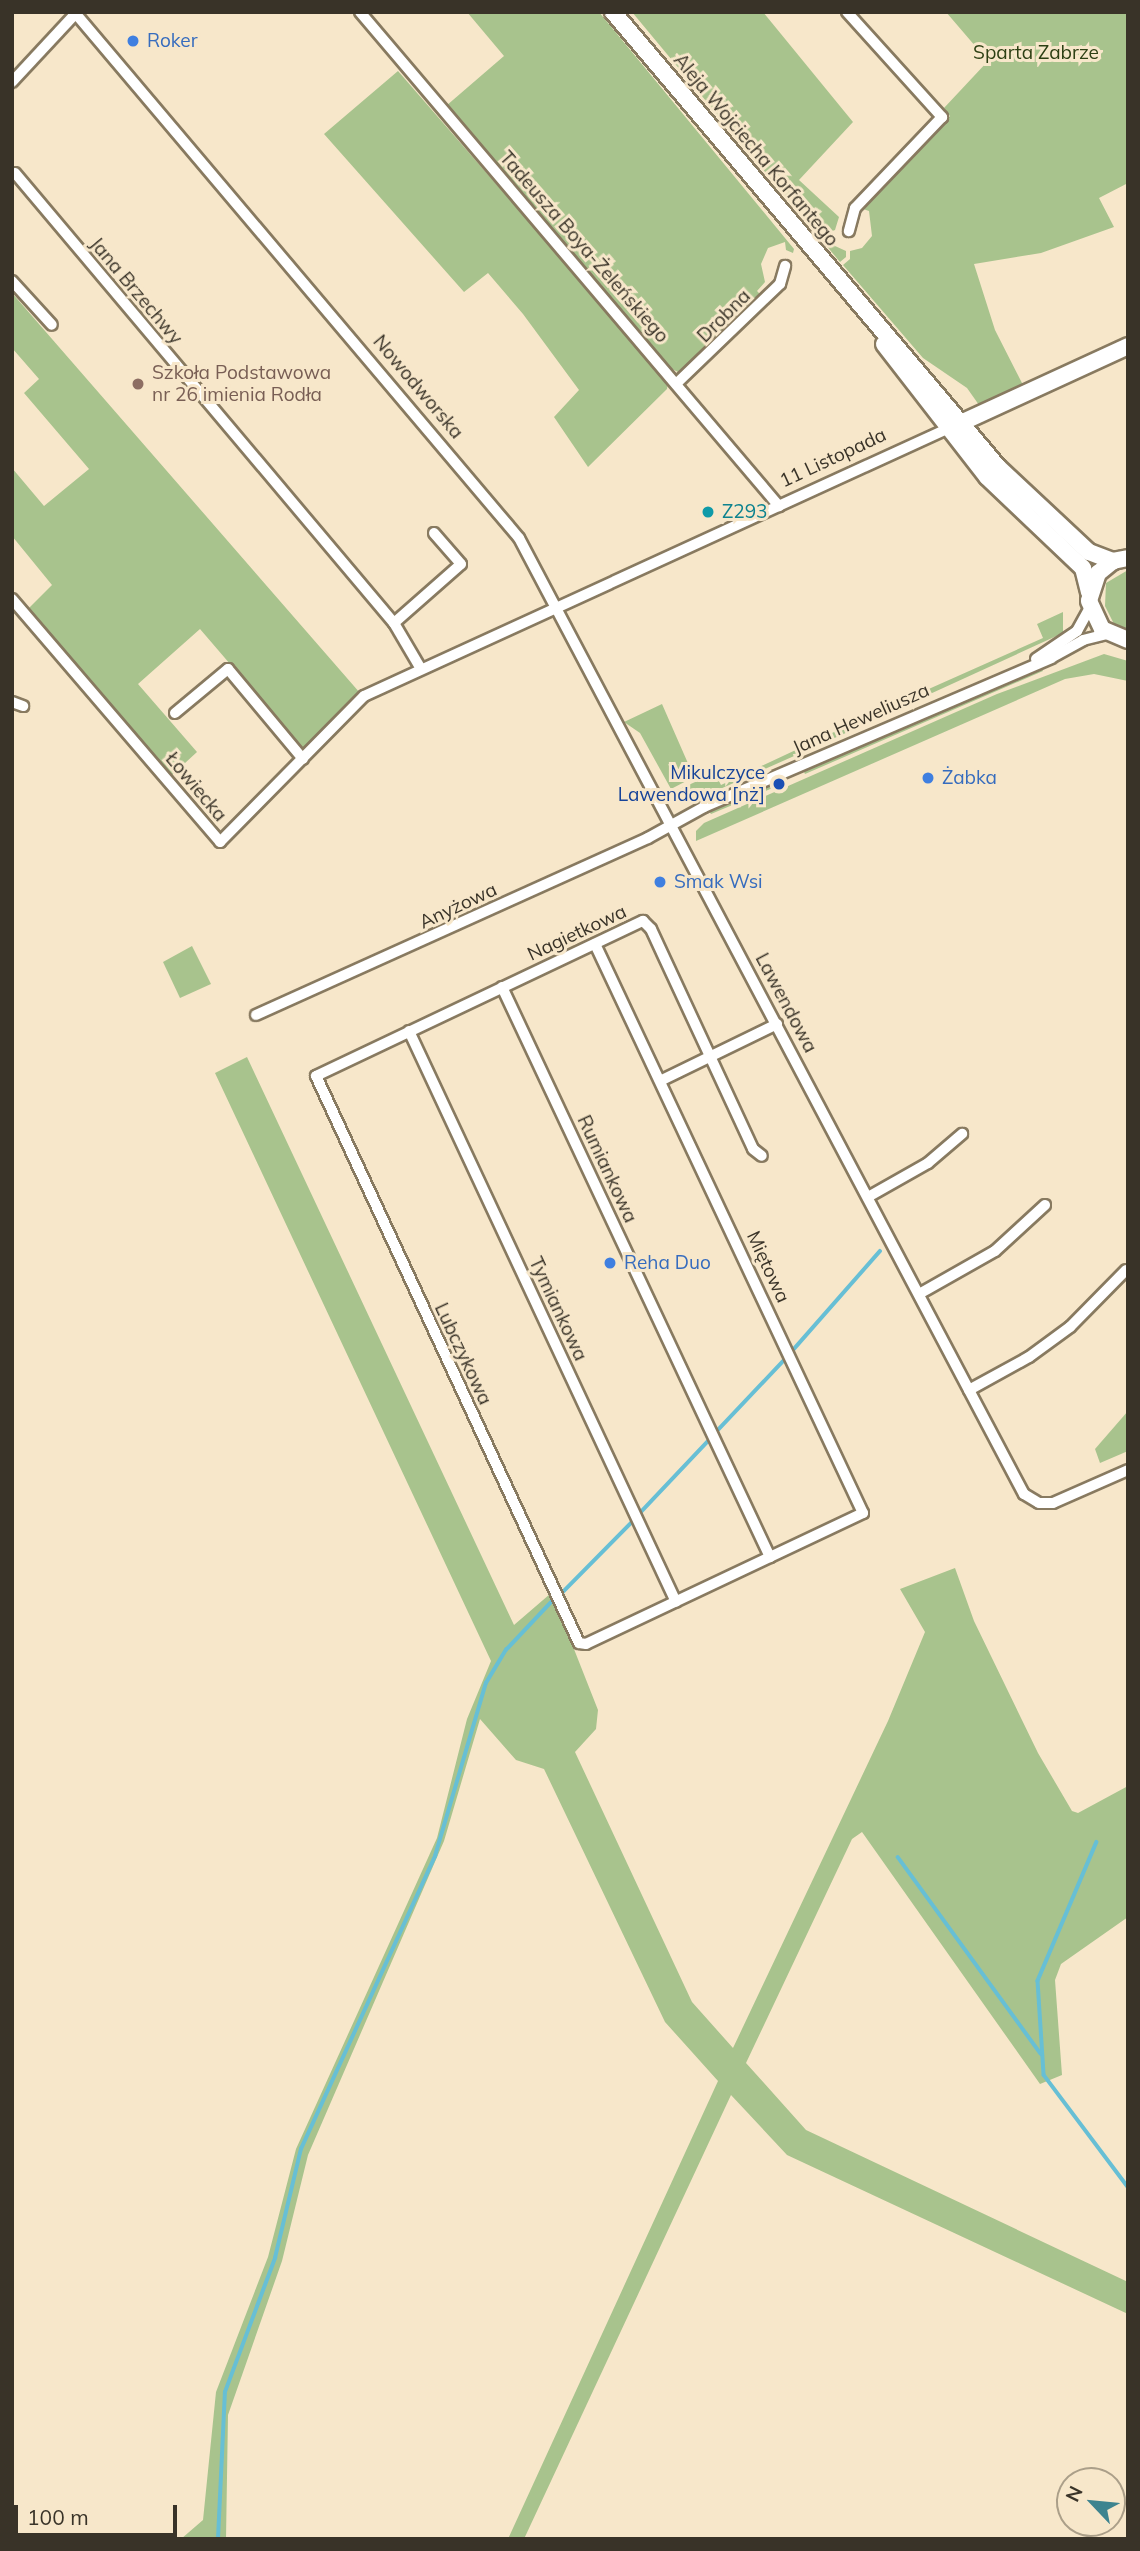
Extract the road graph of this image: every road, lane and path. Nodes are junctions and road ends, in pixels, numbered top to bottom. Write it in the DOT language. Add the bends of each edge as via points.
graph roads {
  1 [pos="360,12"];
  2 [pos="613,12"];
  3 [pos="847,12"];
  4 [pos="76,13"];
  5 [pos="12,82"];
  6 [pos="15,173"];
  7 [pos="849,231"];
  8 [pos="785,266"];
  9 [pos="12,281"];
  10 [pos="52,325"];
  11 [pos="1128,346"];
  12 [pos="677,383"];
  13 [pos="955,425"];
  14 [pos="779,506"];
  15 [pos="435,533"];
  16 [pos="1120,560"];
  17 [pos="12,599"];
  18 [pos="1090,600"];
  19 [pos="557,608"];
  20 [pos="394,623"];
  21 [pos="1107,634"];
  22 [pos="1128,640"];
  23 [pos="1028,664"];
  24 [pos="421,669"];
  25 [pos="364,696"];
  26 [pos="175,713"];
  27 [pos="303,759"];
  28 [pos="672,825"];
  29 [pos="595,944"];
  30 [pos="502,987"];
  31 [pos="256,1015"];
  32 [pos="777,1024"];
  33 [pos="409,1031"];
  34 [pos="709,1057"];
  35 [pos="662,1080"];
  36 [pos="962,1135"];
  37 [pos="762,1156"];
  38 [pos="868,1197"];
  39 [pos="1045,1205"];
  40 [pos="1126,1270"];
  41 [pos="919,1294"];
  42 [pos="969,1390"];
  43 [pos="1128,1470"];
  44 [pos="770,1556"];
  45 [pos="676,1602"];
  1 -- 12 [label="street, Tadeusza Boya-Żeleńskiego"];
  2 -- 13 [label="main road, Aleja Wojciecha Korfantego" via="866,316 908,357"];
  3 -- 7 [label="street" via="942,117 855,208"];
  4 -- 5 [label="street"];
  4 -- 19 [label="street, Nowodworska" via="495,504"];
  6 -- 20 [label="street, Jana Brzechwy"];
  8 -- 12 [label="street, Drobna" via="774,291"];
  9 -- 10 [label="street"];
  11 -- 13 [label="main road, 11 Listopada"];
  12 -- 14 [label="street, Tadeusza Boya-Żeleńskiego"];
  13 -- 14 [label="street, 11 Listopada"];
  13 -- 16 [label="main road, Aleja Wojciecha Korfantego" via="1089,552"];
  13 -- 18 [label="main road, Aleja Wojciecha Korfantego" via="1004,495 1083,568"];
  14 -- 19 [label="street, 11 Listopada"];
  15 -- 20 [label="street" via="461,564"];
  16 -- 18 [label="main road" via="1098,573"];
  17 -- 27 [label="street, Łowiecka" via="220,842"];
  18 -- 21 [label="main road, Aleja Wojciecha Korfantego"];
  18 -- 23 [label="street, Jana Heweliusza" via="1077,631"];
  19 -- 24 [label="street, 11 Listopada"];
  19 -- 28 [label="street, Nowodworska"];
  20 -- 24 [label="street, Jana Brzechwy"];
  21 -- 22 [label="main road"];
  21 -- 23 [label="street, Jana Heweliusza"];
  23 -- 28 [label="street, Jana Heweliusza"];
  24 -- 25 [label="street, 11 Listopada"];
  25 -- 27 [label="street, Łowiecka"];
  26 -- 27 [label="street" via="228,669"];
  28 -- 31 [label="street, Anyżowa"];
  28 -- 32 [label="street, Lawendowa"];
  29 -- 30 [label="street, Nagietkowa"];
  29 -- 34 [label="street, Nagietkowa" via="643,921 648,923"];
  29 -- 35 [label="street, Miętowa"];
  30 -- 33 [label="street, Lubczykowa"];
  30 -- 44 [label="street, Rumiankowa"];
  32 -- 34 [label="street"];
  32 -- 38 [label="street, Lawendowa"];
  33 -- 45 [label="street, Tymiankowa"];
  33 -- 45 [label="street, Lubczykowa" via="322,1071 315,1083 579,1643 586,1644"];
  34 -- 35 [label="street"];
  34 -- 37 [label="street, Nagietkowa" via="752,1149"];
  35 -- 44 [label="street, Miętowa" via="863,1513"];
  36 -- 38 [label="street" via="928,1163"];
  38 -- 41 [label="street, Lawendowa"];
  39 -- 41 [label="street" via="995,1251"];
  40 -- 42 [label="street" via="1070,1327 1029,1357"];
  41 -- 42 [label="street, Lawendowa"];
  42 -- 43 [label="street, Lawendowa" via="1024,1494 1039,1503 1053,1503"];
  44 -- 45 [label="street, Lubczykowa"];
}
